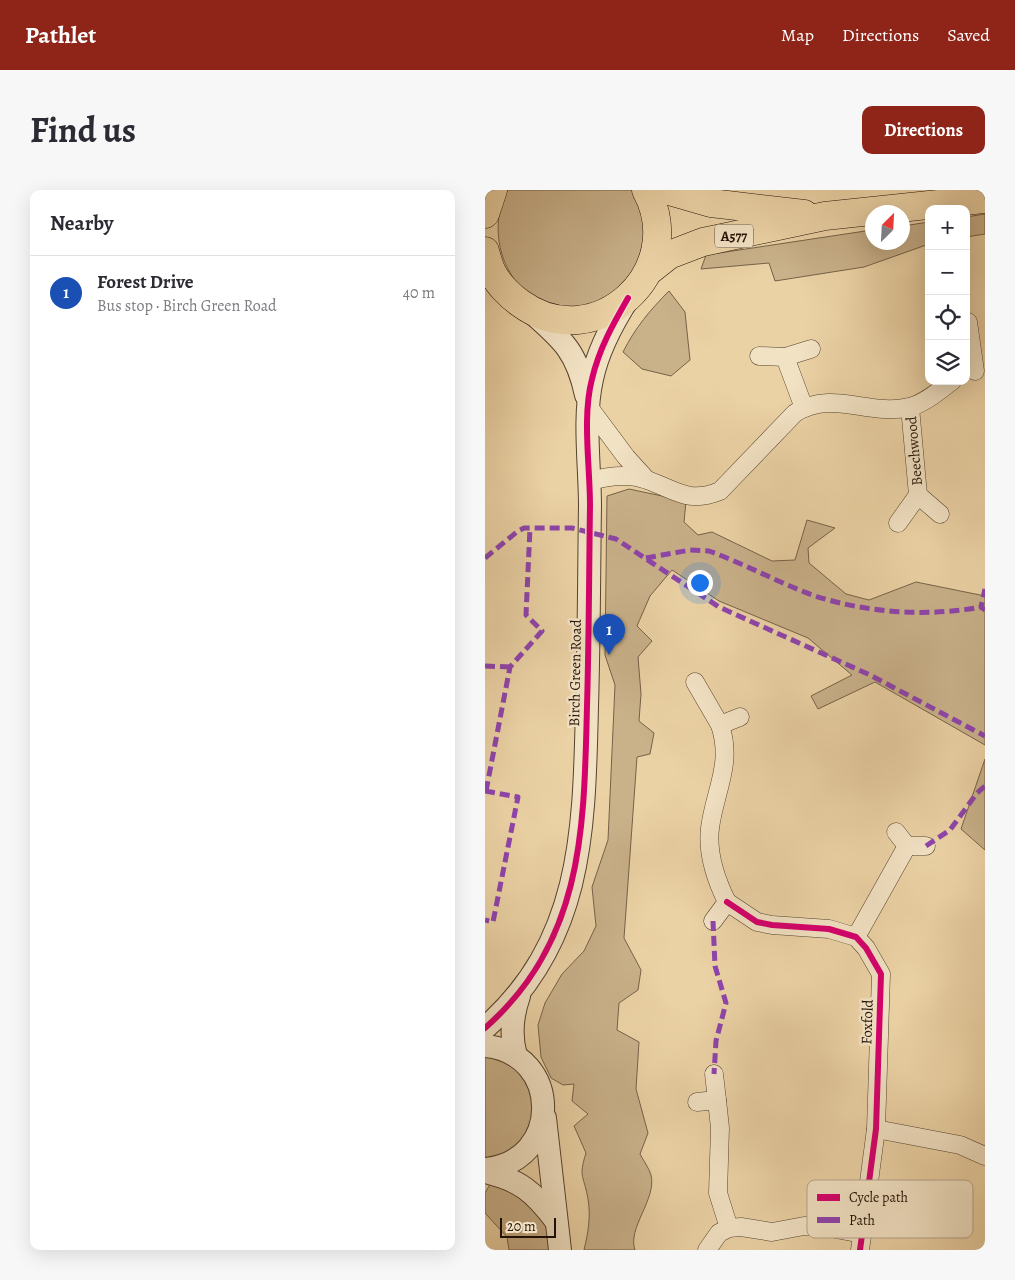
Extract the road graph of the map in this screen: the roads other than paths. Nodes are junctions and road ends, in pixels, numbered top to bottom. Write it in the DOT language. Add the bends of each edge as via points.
graph roads {
  1 [pos="493,190"];
  2 [pos="646,190"];
  3 [pos="666,190"];
  4 [pos="485,196"];
  5 [pos="985,199"];
  6 [pos="485,214"];
  7 [pos="825,216"];
  8 [pos="485,251"];
  9 [pos="650,270"];
  10 [pos="485,288"];
  11 [pos="628,298"];
  12 [pos="519,303"];
  13 [pos="970,338"];
  14 [pos="811,349"];
  15 [pos="759,356"];
  16 [pos="785,357"];
  17 [pos="975,372"];
  18 [pos="946,385"];
  19 [pos="588,406"];
  20 [pos="910,407"];
  21 [pos="803,408"];
  22 [pos="646,479"];
  23 [pos="590,481"];
  24 [pos="918,495"];
  25 [pos="940,514"];
  26 [pos="897,523"];
  27 [pos="695,682"];
  28 [pos="740,717"];
  29 [pos="721,725"];
  30 [pos="926,846"];
  31 [pos="727,902"];
  32 [pos="713,920"];
  33 [pos="857,937"];
  34 [pos="519,995"];
  35 [pos="485,1028"];
  36 [pos="485,1046"];
  37 [pos="516,1056"];
  38 [pos="714,1074"];
  39 [pos="717,1100"];
  40 [pos="697,1102"];
  41 [pos="544,1110"];
  42 [pos="877,1129"];
  43 [pos="985,1156"];
  44 [pos="485,1171"];
  45 [pos="870,1180"];
  46 [pos="556,1221"];
  47 [pos="729,1228"];
  48 [pos="807,1228"];
  49 [pos="560,1250"];
  50 [pos="707,1250"];
  1 -- 4 [label="main road"];
  1 -- 6 [label="main road"];
  2 -- 9 [label="main road, A577" via="658,224 657,248"];
  3 -- 7 [label="main road, A577" via="711,203"];
  5 -- 7 [label="main road, A577"];
  7 -- 9 [label="main road, A577" via="688,246 669,255"];
  8 -- 12 [label="main road" via="493,274"];
  9 -- 11 [label="main road, A577"];
  10 -- 12 [label="main road, A577"];
  11 -- 12 [label="main road, A577" via="603,314 574,320 545,316"];
  11 -- 19 [label="street, Birch Green Road" via="600,351 591,380"];
  12 -- 19 [label="street, Birch Green Road" via="569,350 580,369"];
  13 -- 17 [label="street"];
  14 -- 16 [label="street"];
  15 -- 16 [label="street"];
  16 -- 21 [label="street"];
  18 -- 20 [label="street"];
  19 -- 22 [label="street"];
  19 -- 23 [label="street, Birch Green Road"];
  20 -- 21 [label="street" via="881,408 824,402"];
  20 -- 24 [label="street, Beechwood"];
  21 -- 22 [label="street" via="720,491 706,497 689,497"];
  22 -- 23 [label="street" via="623,476"];
  23 -- 34 [label="street, Birch Green Road" via="582,834 574,879 562,917 550,945"];
  24 -- 25 [label="street, Beechwood"];
  24 -- 26 [label="street, Beechwood"];
  27 -- 29 [label="street"];
  28 -- 29 [label="street"];
  29 -- 31 [label="street" via="727,758 713,814 710,845 716,874"];
  30 -- 33 [label="street" via="901,839"];
  31 -- 32 [label="street"];
  31 -- 33 [label="street" via="757,922 829,929"];
  33 -- 42 [label="street, Foxfold" via="881,974"];
  34 -- 35 [label="street, Birch Green Road"];
  34 -- 37 [label="street, Birch Green Road" via="512,1040"];
  36 -- 37 [label="street" via="497,1047"];
  37 -- 41 [label="street" via="535,1076"];
  38 -- 39 [label="street"];
  39 -- 40 [label="street"];
  39 -- 47 [label="street" via="720,1128 718,1193"];
  41 -- 44 [label="street" via="540,1129 531,1146 517,1160"];
  41 -- 46 [label="street"];
  42 -- 43 [label="street" via="960,1145"];
  42 -- 45 [label="street, Foxfold"];
  44 -- 46 [label="street" via="525,1186"];
  46 -- 49 [label="street"];
  47 -- 48 [label="street, Foxfold" via="772,1232"];
  47 -- 50 [label="street" via="712,1240"];
}
